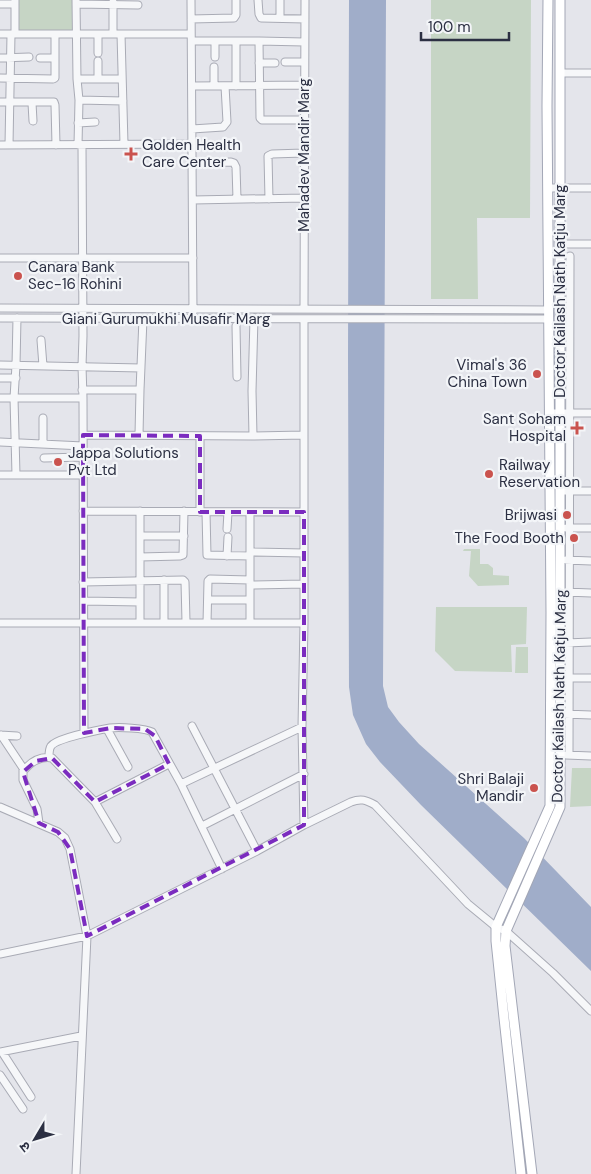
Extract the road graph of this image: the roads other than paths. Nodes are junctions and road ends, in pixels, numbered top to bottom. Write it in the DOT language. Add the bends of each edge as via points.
graph roads {
  1 [pos="191,0"];
  2 [pos="236,0"];
  3 [pos="258,0"];
  4 [pos="280,0"];
  5 [pos="304,0"];
  6 [pos="548,0"];
  7 [pos="560,0"];
  8 [pos="15,2"];
  9 [pos="76,2"];
  10 [pos="114,2"];
  11 [pos="0,4"];
  12 [pos="138,5"];
  13 [pos="280,18"];
  14 [pos="191,19"];
  15 [pos="304,19"];
  16 [pos="0,34"];
  17 [pos="13,34"];
  18 [pos="55,34"];
  19 [pos="76,34"];
  20 [pos="98,34"];
  21 [pos="117,34"];
  22 [pos="192,37"];
  23 [pos="215,41"];
  24 [pos="236,41"];
  25 [pos="259,41"];
  26 [pos="304,42"];
  27 [pos="30,57"];
  28 [pos="215,57"];
  29 [pos="0,58"];
  30 [pos="10,58"];
  31 [pos="40,58"];
  32 [pos="55,58"];
  33 [pos="285,62"];
  34 [pos="304,62"];
  35 [pos="259,63"];
  36 [pos="275,63"];
  37 [pos="214,67"];
  38 [pos="560,73"];
  39 [pos="591,73"];
  40 [pos="0,78"];
  41 [pos="10,78"];
  42 [pos="78,79"];
  43 [pos="98,79"];
  44 [pos="122,79"];
  45 [pos="304,85"];
  46 [pos="192,86"];
  47 [pos="214,86"];
  48 [pos="225,86"];
  49 [pos="236,86"];
  50 [pos="259,86"];
  51 [pos="79,100"];
  52 [pos="0,102"];
  53 [pos="10,102"];
  54 [pos="123,102"];
  55 [pos="32,103"];
  56 [pos="304,120"];
  57 [pos="32,121"];
  58 [pos="95,122"];
  59 [pos="78,123"];
  60 [pos="192,129"];
  61 [pos="124,144"];
  62 [pos="192,144"];
  63 [pos="0,145"];
  64 [pos="9,145"];
  65 [pos="56,145"];
  66 [pos="80,145"];
  67 [pos="304,153"];
  68 [pos="192,163"];
  69 [pos="548,188"];
  70 [pos="560,188"];
  71 [pos="591,188"];
  72 [pos="304,198"];
  73 [pos="237,199"];
  74 [pos="269,199"];
  75 [pos="193,200"];
  76 [pos="560,244"];
  77 [pos="591,244"];
  78 [pos="570,256"];
  79 [pos="0,258"];
  80 [pos="82,258"];
  81 [pos="193,258"];
  82 [pos="0,308"];
  83 [pos="82,308"];
  84 [pos="193,308"];
  85 [pos="304,309"];
  86 [pos="549,314"];
  87 [pos="0,318"];
  88 [pos="17,318"];
  89 [pos="82,318"];
  90 [pos="194,318"];
  91 [pos="254,318"];
  92 [pos="143,319"];
  93 [pos="304,319"];
  94 [pos="236,326"];
  95 [pos="41,340"];
  96 [pos="0,365"];
  97 [pos="16,366"];
  98 [pos="43,366"];
  99 [pos="82,366"];
  100 [pos="141,368"];
  101 [pos="236,377"];
  102 [pos="0,378"];
  103 [pos="16,378"];
  104 [pos="82,390"];
  105 [pos="140,390"];
  106 [pos="0,398"];
  107 [pos="14,398"];
  108 [pos="83,398"];
  109 [pos="550,413"];
  110 [pos="565,413"];
  111 [pos="591,413"];
  112 [pos="43,418"];
  113 [pos="83,435"];
  114 [pos="139,435"];
  115 [pos="304,435"];
  116 [pos="200,436"];
  117 [pos="253,436"];
  118 [pos="0,442"];
  119 [pos="15,443"];
  120 [pos="43,443"];
  121 [pos="83,446"];
  122 [pos="83,457"];
  123 [pos="44,458"];
  124 [pos="0,475"];
  125 [pos="16,475"];
  126 [pos="83,475"];
  127 [pos="564,491"];
  128 [pos="591,491"];
  129 [pos="83,511"];
  130 [pos="140,511"];
  131 [pos="184,512"];
  132 [pos="203,512"];
  133 [pos="228,512"];
  134 [pos="250,512"];
  135 [pos="304,512"];
  136 [pos="565,528"];
  137 [pos="591,528"];
  138 [pos="227,529"];
  139 [pos="140,536"];
  140 [pos="184,536"];
  141 [pos="228,537"];
  142 [pos="304,553"];
  143 [pos="250,554"];
  144 [pos="140,556"];
  145 [pos="227,556"];
  146 [pos="565,560"];
  147 [pos="591,561"];
  148 [pos="140,580"];
  149 [pos="164,580"];
  150 [pos="84,582"];
  151 [pos="250,582"];
  152 [pos="304,584"];
  153 [pos="565,592"];
  154 [pos="591,593"];
  155 [pos="208,600"];
  156 [pos="250,600"];
  157 [pos="84,601"];
  158 [pos="140,602"];
  159 [pos="186,622"];
  160 [pos="0,623"];
  161 [pos="84,623"];
  162 [pos="140,623"];
  163 [pos="164,623"];
  164 [pos="207,623"];
  165 [pos="250,623"];
  166 [pos="304,623"];
  167 [pos="591,642"];
  168 [pos="564,643"];
  169 [pos="564,678"];
  170 [pos="591,678"];
  171 [pos="564,714"];
  172 [pos="591,715"];
  173 [pos="192,726"];
  174 [pos="302,727"];
  175 [pos="107,729"];
  176 [pos="84,733"];
  177 [pos="0,735"];
  178 [pos="17,736"];
  179 [pos="560,755"];
  180 [pos="591,756"];
  181 [pos="49,757"];
  182 [pos="170,764"];
  183 [pos="128,767"];
  184 [pos="214,768"];
  185 [pos="24,770"];
  186 [pos="304,774"];
  187 [pos="180,784"];
  188 [pos="95,802"];
  189 [pos="0,808"];
  190 [pos="235,809"];
  191 [pos="40,823"];
  192 [pos="304,825"];
  193 [pos="202,826"];
  194 [pos="117,839"];
  195 [pos="257,852"];
  196 [pos="222,869"];
  197 [pos="511,907"];
  198 [pos="496,927"];
  199 [pos="506,931"];
  200 [pos="87,936"];
  201 [pos="0,954"];
  202 [pos="591,1011"];
  203 [pos="81,1036"];
  204 [pos="1,1052"];
  205 [pos="0,1075"];
  206 [pos="31,1097"];
  207 [pos="23,1109"];
  208 [pos="76,1174"];
  209 [pos="521,1174"];
  210 [pos="532,1174"];
  1 -- 14 [label="street"];
  2 -- 14 [label="street" via="234,18"];
  3 -- 13 [label="street" via="260,17"];
  4 -- 13 [label="street"];
  5 -- 15 [label="street, Mahadev Mandir Marg"];
  6 -- 69 [label="main road, Doctor Kailash Nath Katju Marg"];
  7 -- 38 [label="main road, Doctor Kailash Nath Katju Marg"];
  8 -- 11 [label="street"];
  8 -- 17 [label="street"];
  9 -- 10 [label="street"];
  9 -- 19 [label="street"];
  10 -- 12 [label="street"];
  10 -- 21 [label="street"];
  13 -- 15 [label="street"];
  14 -- 22 [label="street"];
  15 -- 26 [label="street, Mahadev Mandir Marg"];
  16 -- 17 [label="street"];
  17 -- 18 [label="street"];
  17 -- 30 [label="street"];
  18 -- 19 [label="street"];
  18 -- 32 [label="street"];
  19 -- 20 [label="street"];
  19 -- 42 [label="street"];
  20 -- 21 [label="street"];
  20 -- 43 [label="street"];
  21 -- 22 [label="street"];
  21 -- 44 [label="street"];
  22 -- 23 [label="street"];
  22 -- 46 [label="street"];
  23 -- 24 [label="street"];
  23 -- 28 [label="street"];
  24 -- 25 [label="street"];
  24 -- 49 [label="street"];
  25 -- 26 [label="street"];
  25 -- 35 [label="street"];
  26 -- 34 [label="street, Mahadev Mandir Marg"];
  27 -- 30 [label="street"];
  29 -- 30 [label="street"];
  30 -- 41 [label="street"];
  31 -- 32 [label="street"];
  32 -- 41 [label="street" via="53,80"];
  33 -- 34 [label="street"];
  34 -- 45 [label="street, Mahadev Mandir Marg"];
  35 -- 36 [label="street"];
  35 -- 50 [label="street"];
  37 -- 47 [label="street"];
  38 -- 39 [label="street"];
  38 -- 70 [label="main road, Doctor Kailash Nath Katju Marg"];
  40 -- 41 [label="street"];
  41 -- 53 [label="street"];
  42 -- 43 [label="street"];
  42 -- 51 [label="street"];
  43 -- 44 [label="street"];
  44 -- 54 [label="street"];
  45 -- 50 [label="street"];
  45 -- 56 [label="street, Mahadev Mandir Marg"];
  46 -- 47 [label="street"];
  46 -- 60 [label="street"];
  47 -- 48 [label="street"];
  48 -- 49 [label="street"];
  48 -- 60 [label="street" via="225,126"];
  49 -- 50 [label="street"];
  50 -- 56 [label="street" via="261,119"];
  51 -- 54 [label="street"];
  51 -- 59 [label="street"];
  52 -- 53 [label="street"];
  53 -- 55 [label="street"];
  53 -- 64 [label="street"];
  54 -- 61 [label="street"];
  55 -- 57 [label="street"];
  55 -- 65 [label="street" via="55,103"];
  56 -- 67 [label="street, Mahadev Mandir Marg"];
  58 -- 59 [label="street"];
  59 -- 66 [label="street"];
  60 -- 62 [label="street"];
  61 -- 62 [label="street"];
  61 -- 66 [label="street"];
  62 -- 68 [label="street"];
  63 -- 64 [label="street"];
  64 -- 65 [label="street"];
  65 -- 66 [label="street"];
  66 -- 80 [label="street"];
  67 -- 72 [label="street, Mahadev Mandir Marg"];
  67 -- 74 [label="street" via="268,156"];
  68 -- 73 [label="street" via="234,163"];
  68 -- 75 [label="street"];
  69 -- 70 [label="street"];
  69 -- 86 [label="main road, Doctor Kailash Nath Katju Marg"];
  70 -- 71 [label="street"];
  70 -- 76 [label="main road, Doctor Kailash Nath Katju Marg"];
  72 -- 74 [label="street"];
  72 -- 85 [label="street, Mahadev Mandir Marg"];
  73 -- 74 [label="street"];
  73 -- 75 [label="street"];
  75 -- 81 [label="street"];
  76 -- 77 [label="street"];
  76 -- 110 [label="main road, Doctor Kailash Nath Katju Marg"];
  78 -- 110 [label="street"];
  79 -- 80 [label="street"];
  80 -- 81 [label="street"];
  80 -- 83 [label="street"];
  81 -- 84 [label="street"];
  82 -- 83 [label="street, Giani Gurumukhi Musafir Marg"];
  83 -- 84 [label="street, Giani Gurumukhi Musafir Marg"];
  83 -- 89 [label="street"];
  84 -- 85 [label="street, Giani Gurumukhi Musafir Marg"];
  84 -- 90 [label="street"];
  85 -- 86 [label="street, Giani Gurumukhi Musafir Marg"];
  86 -- 93 [label="street, Giani Gurumukhi Musafir Marg"];
  86 -- 109 [label="main road, Doctor Kailash Nath Katju Marg"];
  87 -- 88 [label="street, Giani Gurumukhi Musafir Marg"];
  88 -- 89 [label="street, Giani Gurumukhi Musafir Marg"];
  88 -- 97 [label="street"];
  89 -- 92 [label="street, Giani Gurumukhi Musafir Marg"];
  89 -- 99 [label="street"];
  90 -- 91 [label="street, Giani Gurumukhi Musafir Marg"];
  90 -- 92 [label="street, Giani Gurumukhi Musafir Marg"];
  91 -- 93 [label="street, Giani Gurumukhi Musafir Marg"];
  91 -- 117 [label="street"];
  92 -- 100 [label="street"];
  93 -- 115 [label="street"];
  94 -- 101 [label="street"];
  95 -- 98 [label="street"];
  96 -- 97 [label="street"];
  97 -- 98 [label="street"];
  97 -- 103 [label="street"];
  98 -- 99 [label="street"];
  99 -- 100 [label="street"];
  99 -- 104 [label="street"];
  100 -- 105 [label="street"];
  102 -- 103 [label="street"];
  103 -- 107 [label="street"];
  104 -- 105 [label="street"];
  104 -- 108 [label="street"];
  105 -- 114 [label="street"];
  106 -- 107 [label="street"];
  107 -- 108 [label="street"];
  107 -- 119 [label="street"];
  108 -- 113 [label="street"];
  109 -- 110 [label="street"];
  109 -- 179 [label="main road, Doctor Kailash Nath Katju Marg" via="551,604"];
  110 -- 111 [label="street"];
  110 -- 127 [label="main road, Doctor Kailash Nath Katju Marg"];
  112 -- 120 [label="street"];
  113 -- 114 [label="street"];
  113 -- 121 [label="street"];
  114 -- 116 [label="street"];
  115 -- 117 [label="street"];
  115 -- 135 [label="street"];
  116 -- 117 [label="street"];
  116 -- 132 [label="street"];
  118 -- 119 [label="street"];
  119 -- 120 [label="street"];
  119 -- 125 [label="street"];
  120 -- 121 [label="street"];
  121 -- 122 [label="street"];
  122 -- 123 [label="street"];
  122 -- 126 [label="street"];
  124 -- 125 [label="street"];
  125 -- 126 [label="street"];
  126 -- 129 [label="street"];
  127 -- 128 [label="street"];
  127 -- 136 [label="main road, Doctor Kailash Nath Katju Marg"];
  129 -- 130 [label="street"];
  129 -- 150 [label="street"];
  130 -- 131 [label="street"];
  130 -- 139 [label="street"];
  131 -- 132 [label="street"];
  131 -- 140 [label="street"];
  132 -- 133 [label="street"];
  132 -- 145 [label="street" via="207,554"];
  133 -- 134 [label="street"];
  133 -- 138 [label="street"];
  134 -- 135 [label="street"];
  134 -- 143 [label="street"];
  135 -- 142 [label="street"];
  136 -- 137 [label="street"];
  136 -- 146 [label="main road, Doctor Kailash Nath Katju Marg"];
  139 -- 140 [label="street"];
  139 -- 144 [label="street"];
  140 -- 144 [label="street" via="182,556"];
  141 -- 145 [label="street"];
  142 -- 143 [label="street"];
  142 -- 152 [label="street"];
  143 -- 145 [label="street"];
  143 -- 151 [label="street"];
  144 -- 148 [label="street"];
  146 -- 147 [label="street"];
  146 -- 153 [label="main road, Doctor Kailash Nath Katju Marg"];
  148 -- 149 [label="street"];
  148 -- 150 [label="street"];
  148 -- 158 [label="street"];
  149 -- 159 [label="street" via="185,582"];
  149 -- 163 [label="street"];
  150 -- 157 [label="street"];
  151 -- 152 [label="street"];
  151 -- 155 [label="street" via="210,579"];
  151 -- 156 [label="street"];
  152 -- 166 [label="street"];
  153 -- 154 [label="street"];
  153 -- 168 [label="main road, Doctor Kailash Nath Katju Marg"];
  155 -- 156 [label="street"];
  155 -- 164 [label="street"];
  156 -- 165 [label="street"];
  157 -- 158 [label="street"];
  157 -- 161 [label="street"];
  158 -- 162 [label="street"];
  159 -- 163 [label="street"];
  159 -- 164 [label="street"];
  160 -- 161 [label="street"];
  161 -- 162 [label="street"];
  161 -- 176 [label="street"];
  162 -- 163 [label="street"];
  164 -- 165 [label="street"];
  165 -- 166 [label="street"];
  166 -- 174 [label="street"];
  167 -- 168 [label="street"];
  168 -- 169 [label="main road, Doctor Kailash Nath Katju Marg"];
  169 -- 170 [label="street"];
  169 -- 171 [label="main road, Doctor Kailash Nath Katju Marg"];
  171 -- 172 [label="street"];
  171 -- 179 [label="main road, Doctor Kailash Nath Katju Marg"];
  173 -- 184 [label="street"];
  174 -- 184 [label="street"];
  174 -- 186 [label="street"];
  175 -- 176 [label="street"];
  175 -- 182 [label="street" via="148,730 155,736"];
  175 -- 183 [label="street"];
  176 -- 181 [label="street" via="56,742"];
  177 -- 178 [label="street"];
  177 -- 185 [label="street"];
  179 -- 180 [label="street"];
  179 -- 197 [label="main road, Doctor Kailash Nath Katju Marg" via="550,806"];
  179 -- 197 [label="main road, Doctor Kailash Nath Katju Marg" via="560,807"];
  181 -- 185 [label="street" via="30,764"];
  181 -- 188 [label="street"];
  182 -- 187 [label="street"];
  182 -- 188 [label="street"];
  184 -- 187 [label="street"];
  184 -- 190 [label="street"];
  185 -- 191 [label="street" via="23,780"];
  186 -- 190 [label="street"];
  186 -- 192 [label="street"];
  187 -- 193 [label="street"];
  188 -- 194 [label="street"];
  189 -- 191 [label="street"];
  190 -- 193 [label="street"];
  190 -- 195 [label="street"];
  191 -- 200 [label="street" via="65,838 70,849"];
  192 -- 195 [label="street"];
  192 -- 198 [label="street" via="351,802 366,800 381,811 468,904"];
  193 -- 196 [label="street"];
  195 -- 196 [label="street"];
  196 -- 200 [label="street"];
  197 -- 198 [label="main road"];
  197 -- 199 [label="main road"];
  198 -- 199 [label="street"];
  198 -- 209 [label="main road"];
  199 -- 202 [label="street"];
  199 -- 210 [label="main road" via="505,946"];
  200 -- 201 [label="street"];
  200 -- 203 [label="street"];
  203 -- 204 [label="street"];
  203 -- 208 [label="street"];
  204 -- 206 [label="street"];
  205 -- 207 [label="street"];
}
